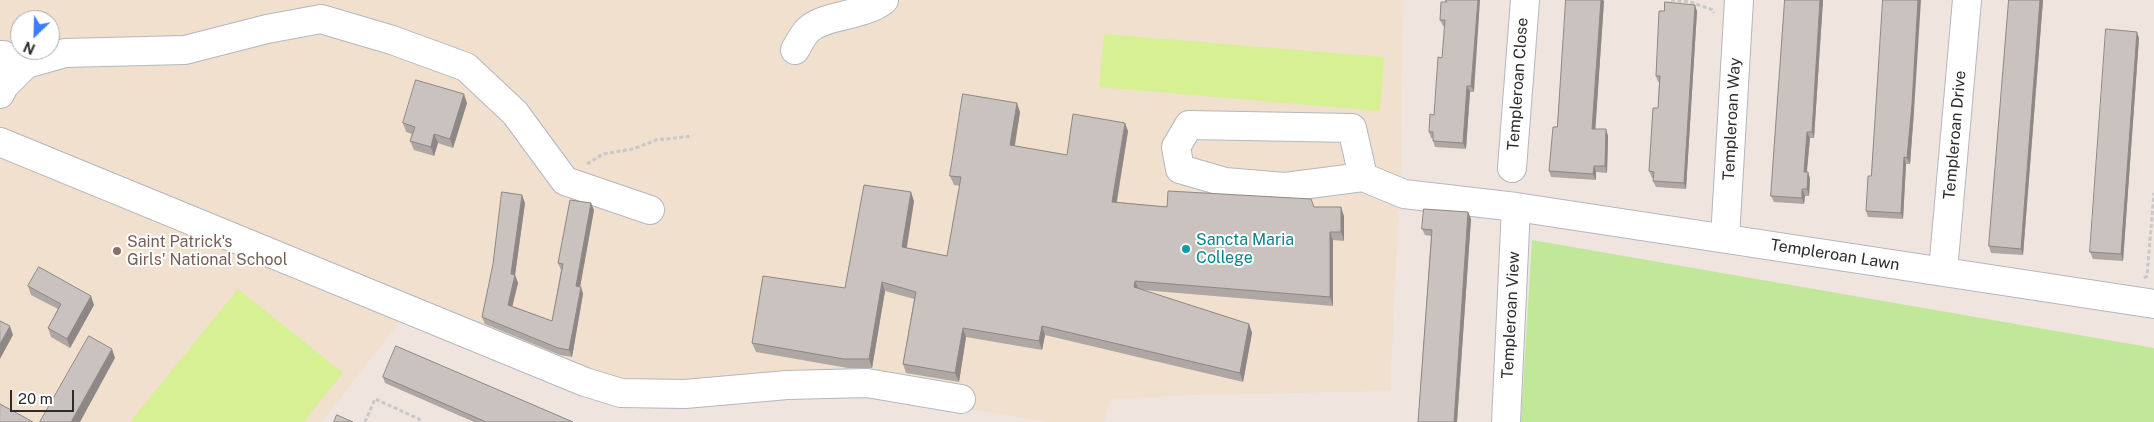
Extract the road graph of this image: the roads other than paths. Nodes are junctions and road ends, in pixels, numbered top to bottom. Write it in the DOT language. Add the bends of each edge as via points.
graph roads {
  1 [pos="884,0"];
  2 [pos="1524,0"];
  3 [pos="1967,0"];
  4 [pos="1732,4"];
  5 [pos="795,50"];
  6 [pos="4,75"];
  7 [pos="0,142"];
  8 [pos="1512,168"];
  9 [pos="1363,176"];
  10 [pos="1516,207"];
  11 [pos="650,210"];
  12 [pos="1725,238"];
  13 [pos="1943,271"];
  14 [pos="2154,304"];
  15 [pos="961,399"];
  16 [pos="1506,422"];
  1 -- 5 [label="street" via="875,7 820,22 808,31"];
  2 -- 8 [label="street, Templeroan Close"];
  3 -- 13 [label="street, Templeroan Drive"];
  4 -- 12 [label="street, Templeroan Way"];
  6 -- 11 [label="street" via="26,64 65,53 185,50 267,28 321,19 466,67 515,113 564,181"];
  7 -- 15 [label="street" via="585,382 621,393 685,394 787,385 867,383"];
  9 -- 9 [label="street" via="1285,187 1225,182 1180,169 1176,147 1189,125 1352,128"];
  9 -- 10 [label="street, Templeroan Lawn" via="1404,194"];
  10 -- 12 [label="street, Templeroan Lawn"];
  10 -- 16 [label="street, Templeroan View"];
  12 -- 13 [label="street, Templeroan Lawn"];
  13 -- 14 [label="street, Templeroan Lawn"];
}
